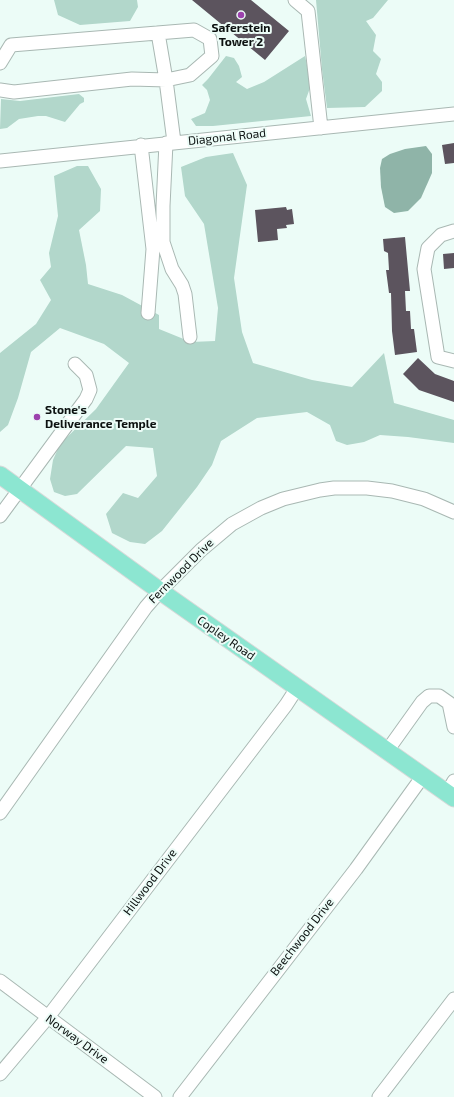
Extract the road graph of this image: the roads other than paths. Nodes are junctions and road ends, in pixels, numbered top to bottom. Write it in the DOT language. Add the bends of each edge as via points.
graph roads {
  1 [pos="295,0"];
  2 [pos="158,33"];
  3 [pos="0,63"];
  4 [pos="166,80"];
  5 [pos="0,90"];
  6 [pos="454,114"];
  7 [pos="321,128"];
  8 [pos="170,143"];
  9 [pos="141,145"];
  10 [pos="0,161"];
  11 [pos="454,231"];
  12 [pos="148,313"];
  13 [pos="190,337"];
  14 [pos="454,361"];
  15 [pos="75,364"];
  16 [pos="0,475"];
  17 [pos="19,489"];
  18 [pos="454,512"];
  19 [pos="0,516"];
  20 [pos="160,591"];
  21 [pos="297,688"];
  22 [pos="454,727"];
  23 [pos="388,751"];
  24 [pos="423,776"];
  25 [pos="452,791"];
  26 [pos="0,813"];
  27 [pos="0,981"];
  28 [pos="454,999"];
  29 [pos="48,1017"];
  30 [pos="0,1074"];
  31 [pos="155,1097"];
  32 [pos="180,1097"];
  33 [pos="379,1097"];
  1 -- 7 [label="street" via="308,11"];
  2 -- 3 [label="street" via="11,45"];
  2 -- 4 [label="street"];
  2 -- 4 [label="street" via="194,30 210,39 212,56 190,75"];
  4 -- 5 [label="street" via="132,79 14,92"];
  4 -- 8 [label="street"];
  6 -- 7 [label="street, Diagonal Road"];
  7 -- 8 [label="street, Diagonal Road"];
  8 -- 9 [label="street, Diagonal Road"];
  8 -- 13 [label="street" via="163,206 163,242 172,269 186,294"];
  9 -- 10 [label="street, Diagonal Road"];
  9 -- 12 [label="street" via="153,249"];
  11 -- 14 [label="street" via="441,235 428,248 424,269 438,357"];
  15 -- 17 [label="street" via="86,375 90,390 86,399"];
  16 -- 17 [label="main road, Copley Road"];
  17 -- 19 [label="street"];
  17 -- 20 [label="main road, Copley Road"];
  18 -- 20 [label="street, Fernwood Drive" via="424,499 381,489 334,488 295,496 261,508 232,524 200,550"];
  20 -- 21 [label="main road, Copley Road"];
  20 -- 26 [label="street, Fernwood Drive" via="146,607"];
  21 -- 23 [label="main road, Copley Road"];
  21 -- 29 [label="street, Hillwood Drive"];
  22 -- 23 [label="street" via="449,703 439,696 429,696 422,702"];
  23 -- 24 [label="main road, Copley Road"];
  24 -- 25 [label="main road, Copley Road"];
  24 -- 32 [label="street, Beechwood Drive" via="356,868"];
  27 -- 29 [label="street, Norway Drive"];
  28 -- 33 [label="street"];
  29 -- 30 [label="street, Hillwood Drive"];
  29 -- 31 [label="street, Norway Drive"];
}
